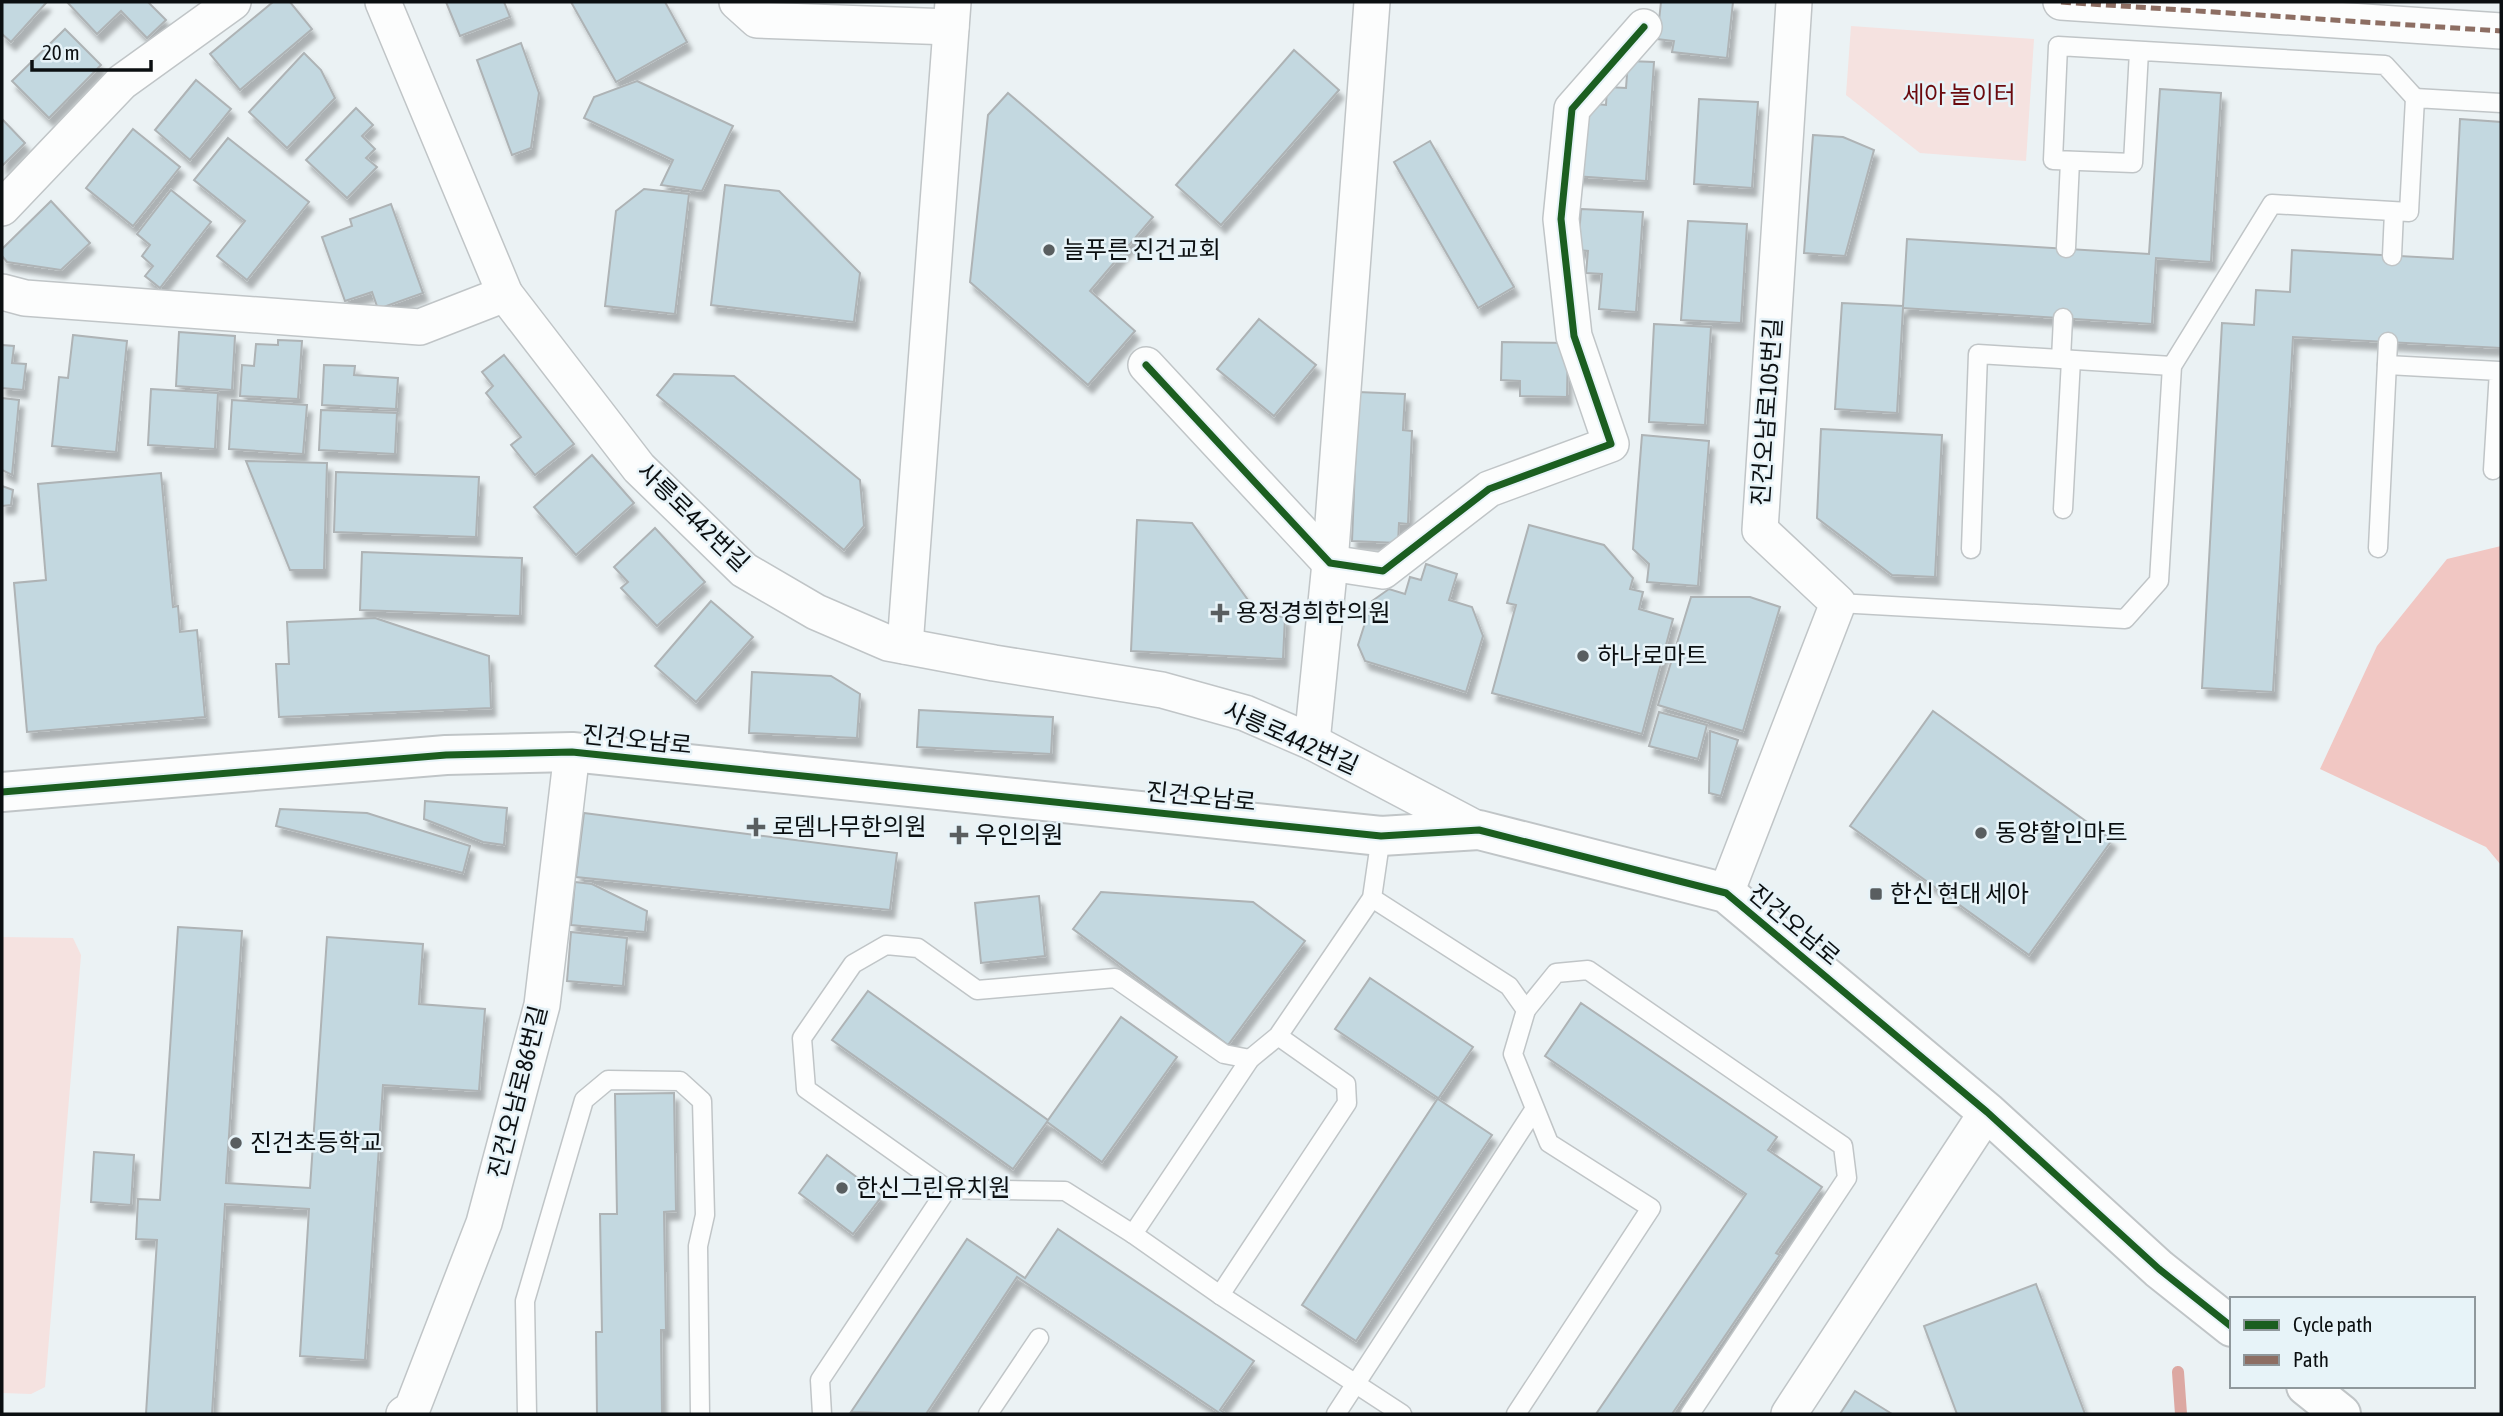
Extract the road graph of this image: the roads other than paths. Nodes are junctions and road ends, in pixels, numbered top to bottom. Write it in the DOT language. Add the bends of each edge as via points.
graph roads {
  1 [pos="233,2"];
  2 [pos="383,2"];
  3 [pos="737,2"];
  4 [pos="1372,2"];
  5 [pos="1794,2"];
  6 [pos="2061,2"];
  7 [pos="952,14"];
  8 [pos="1644,27"];
  9 [pos="2501,31"];
  10 [pos="2139,51"];
  11 [pos="2415,98"];
  12 [pos="2501,103"];
  13 [pos="2070,161"];
  14 [pos="2,208"];
  15 [pos="2394,212"];
  16 [pos="2066,248"];
  17 [pos="2392,256"];
  18 [pos="2,292"];
  19 [pos="505,294"];
  20 [pos="2063,318"];
  21 [pos="2388,342"];
  22 [pos="2066,360"];
  23 [pos="1146,365"];
  24 [pos="2387,365"];
  25 [pos="2172,366"];
  26 [pos="2500,392"];
  27 [pos="2493,470"];
  28 [pos="2063,509"];
  29 [pos="2378,548"];
  30 [pos="1971,549"];
  31 [pos="1330,563"];
  32 [pos="1838,603"];
  33 [pos="905,646"];
  34 [pos="1312,742"];
  35 [pos="572,752"];
  36 [pos="2,792"];
  37 [pos="1479,830"];
  38 [pos="1381,836"];
  39 [pos="1726,893"];
  40 [pos="1372,898"];
  41 [pos="1526,1010"];
  42 [pos="1278,1036"];
  43 [pos="1250,1059"];
  44 [pos="1534,1110"];
  45 [pos="1987,1112"];
  46 [pos="947,1189"];
  47 [pos="1133,1234"];
  48 [pos="1220,1295"];
  49 [pos="2230,1325"];
  50 [pos="1039,1338"];
  51 [pos="1355,1383"];
  52 [pos="2308,1388"];
  53 [pos="411,1412"];
  54 [pos="527,1414"];
  55 [pos="700,1414"];
  56 [pos="822,1414"];
  57 [pos="988,1414"];
  58 [pos="1336,1414"];
  59 [pos="1402,1414"];
  60 [pos="1517,1414"];
  61 [pos="1690,1414"];
  62 [pos="1789,1414"];
  63 [pos="2341,1414"];
  1 -- 14 [label="street" via="122,82"];
  2 -- 19 [label="street, 사릉로442번길"];
  3 -- 7 [label="street" via="757,20"];
  4 -- 31 [label="street"];
  5 -- 32 [label="street, 진건오남로105번길" via="1760,530"];
  6 -- 9 [label="street"];
  7 -- 33 [label="street"];
  8 -- 31 [label="street" via="1572,109 1561,219 1574,336 1611,444 1489,489 1383,571"];
  10 -- 11 [label="lane" via="2385,65"];
  10 -- 13 [label="lane" via="2133,163"];
  10 -- 13 [label="lane" via="2059,46 2053,160"];
  11 -- 12 [label="lane"];
  11 -- 15 [label="lane" via="2409,212"];
  13 -- 16 [label="lane"];
  15 -- 17 [label="lane"];
  15 -- 25 [label="lane" via="2272,204"];
  18 -- 19 [label="street" via="25,298 420,327"];
  19 -- 33 [label="street, 사릉로442번길" via="639,468 744,570 816,612"];
  20 -- 22 [label="lane"];
  21 -- 24 [label="lane"];
  22 -- 25 [label="lane"];
  22 -- 28 [label="lane"];
  22 -- 30 [label="lane" via="1979,354"];
  23 -- 31 [label="street"];
  24 -- 26 [label="lane" via="2499,371"];
  24 -- 29 [label="lane"];
  25 -- 32 [label="lane" via="2159,581 2125,619"];
  26 -- 27 [label="lane"];
  31 -- 34 [label="street"];
  32 -- 39 [label="street"];
  33 -- 34 [label="street, 사릉로442번길" via="1162,690 1245,713"];
  34 -- 37 [label="street, 사릉로442번길"];
  35 -- 36 [label="street, 진건오남로" via="446,755"];
  35 -- 38 [label="street, 진건오남로"];
  35 -- 53 [label="street, 진건오남로86번길" via="542,1005 484,1223"];
  37 -- 38 [label="street, 진건오남로"];
  37 -- 39 [label="street, 진건오남로"];
  38 -- 40 [label="lane"];
  39 -- 45 [label="street, 진건오남로"];
  40 -- 41 [label="lane" via="1509,986"];
  40 -- 42 [label="lane"];
  41 -- 44 [label="lane" via="1513,1055"];
  41 -- 61 [label="lane" via="1556,973 1588,970 1843,1146 1847,1178"];
  42 -- 43 [label="lane"];
  42 -- 48 [label="lane" via="1346,1084 1347,1103"];
  43 -- 46 [label="lane" via="1224,1054 1115,978 977,990 918,948 886,945 853,964 802,1038 806,1089"];
  43 -- 47 [label="lane"];
  44 -- 51 [label="lane"];
  44 -- 60 [label="lane" via="1549,1143 1651,1208"];
  45 -- 49 [label="street, 진건오남로" via="2159,1269"];
  45 -- 62 [label="street"];
  46 -- 47 [label="lane" via="1065,1191"];
  46 -- 56 [label="lane" via="820,1380"];
  47 -- 48 [label="lane"];
  48 -- 51 [label="lane"];
  50 -- 57 [label="lane"];
  51 -- 58 [label="lane"];
  51 -- 59 [label="lane"];
  52 -- 63 [label="street"];
  54 -- 55 [label="lane" via="525,1301 584,1100 608,1080 680,1081 702,1101 705,1215 698,1247"];
}
